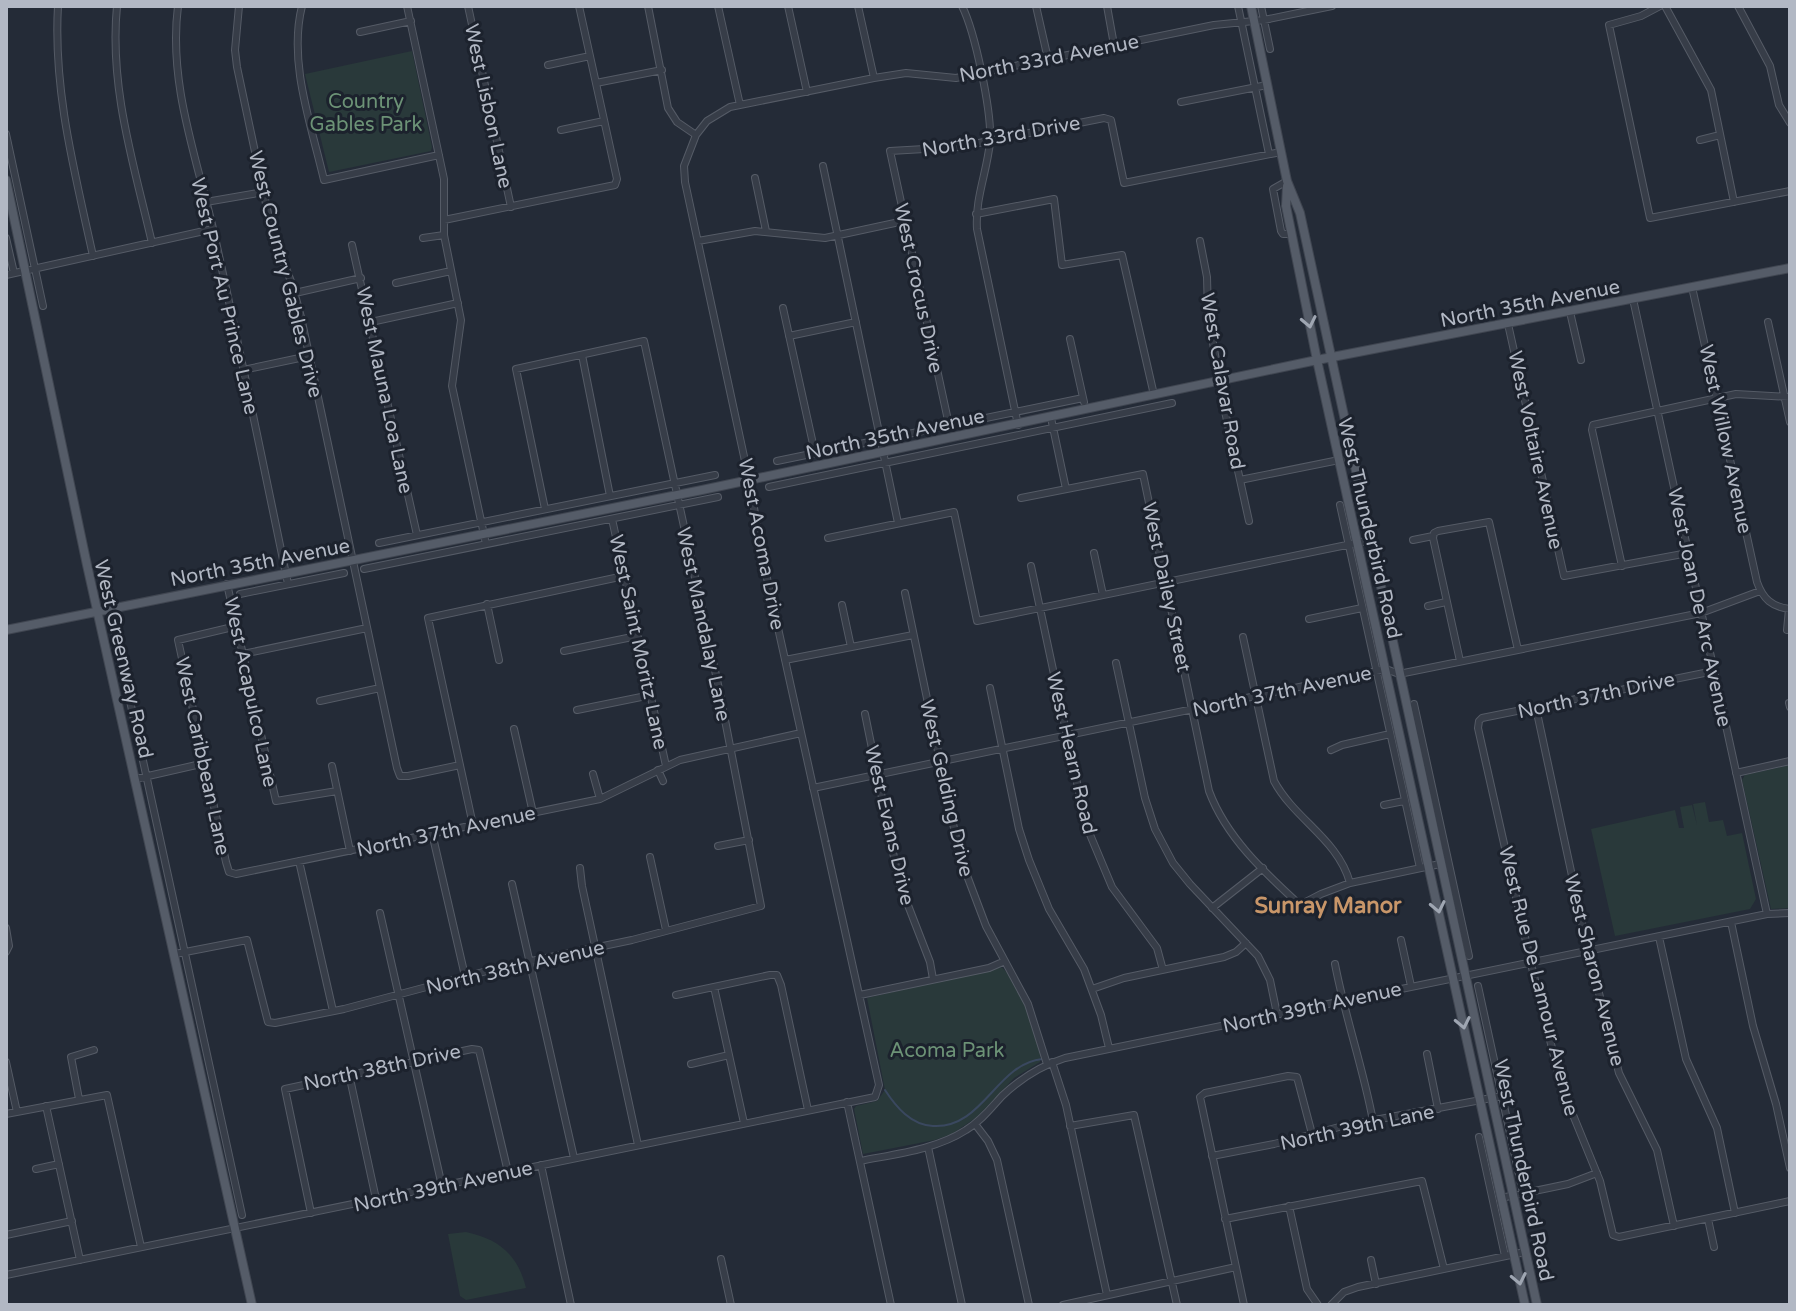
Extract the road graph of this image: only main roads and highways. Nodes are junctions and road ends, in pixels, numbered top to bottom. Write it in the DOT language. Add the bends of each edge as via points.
graph roads {
  1 [pos="1251,6"];
  2 [pos="6,180"];
  3 [pos="1287,181"];
  4 [pos="1290,229"];
  5 [pos="1311,265"];
  6 [pos="1790,268"];
  7 [pos="1331,357"];
  8 [pos="1317,360"];
  9 [pos="97,610"];
  10 [pos="6,630"];
  11 [pos="252,1305"];
  12 [pos="1525,1305"];
  13 [pos="1537,1305"];
  1 -- 3 [label="main road, West Thunderbird Road"];
  2 -- 9 [label="main road, West Greenway Road" via="31,269"];
  3 -- 4 [label="main road, West Thunderbird Road"];
  3 -- 5 [label="main road, West Thunderbird Road"];
  4 -- 5 [label="main road"];
  4 -- 8 [label="main road, West Thunderbird Road, one-way"];
  5 -- 7 [label="main road, West Thunderbird Road"];
  6 -- 7 [label="main road, North 35th Avenue"];
  7 -- 8 [label="main road, North 35th Avenue"];
  7 -- 13 [label="main road, West Thunderbird Road" via="1399,674 1412,709 1440,864 1466,952 1469,995"];
  8 -- 9 [label="main road, North 35th Avenue" via="1086,410 1052,423 1018,425 885,457 749,480 677,500"];
  8 -- 12 [label="main road, West Thunderbird Road, one-way" via="1352,544 1420,828 1424,867 1489,1142 1509,1256"];
  9 -- 10 [label="main road, North 35th Avenue"];
  9 -- 11 [label="main road, West Greenway Road" via="180,953"];
}
